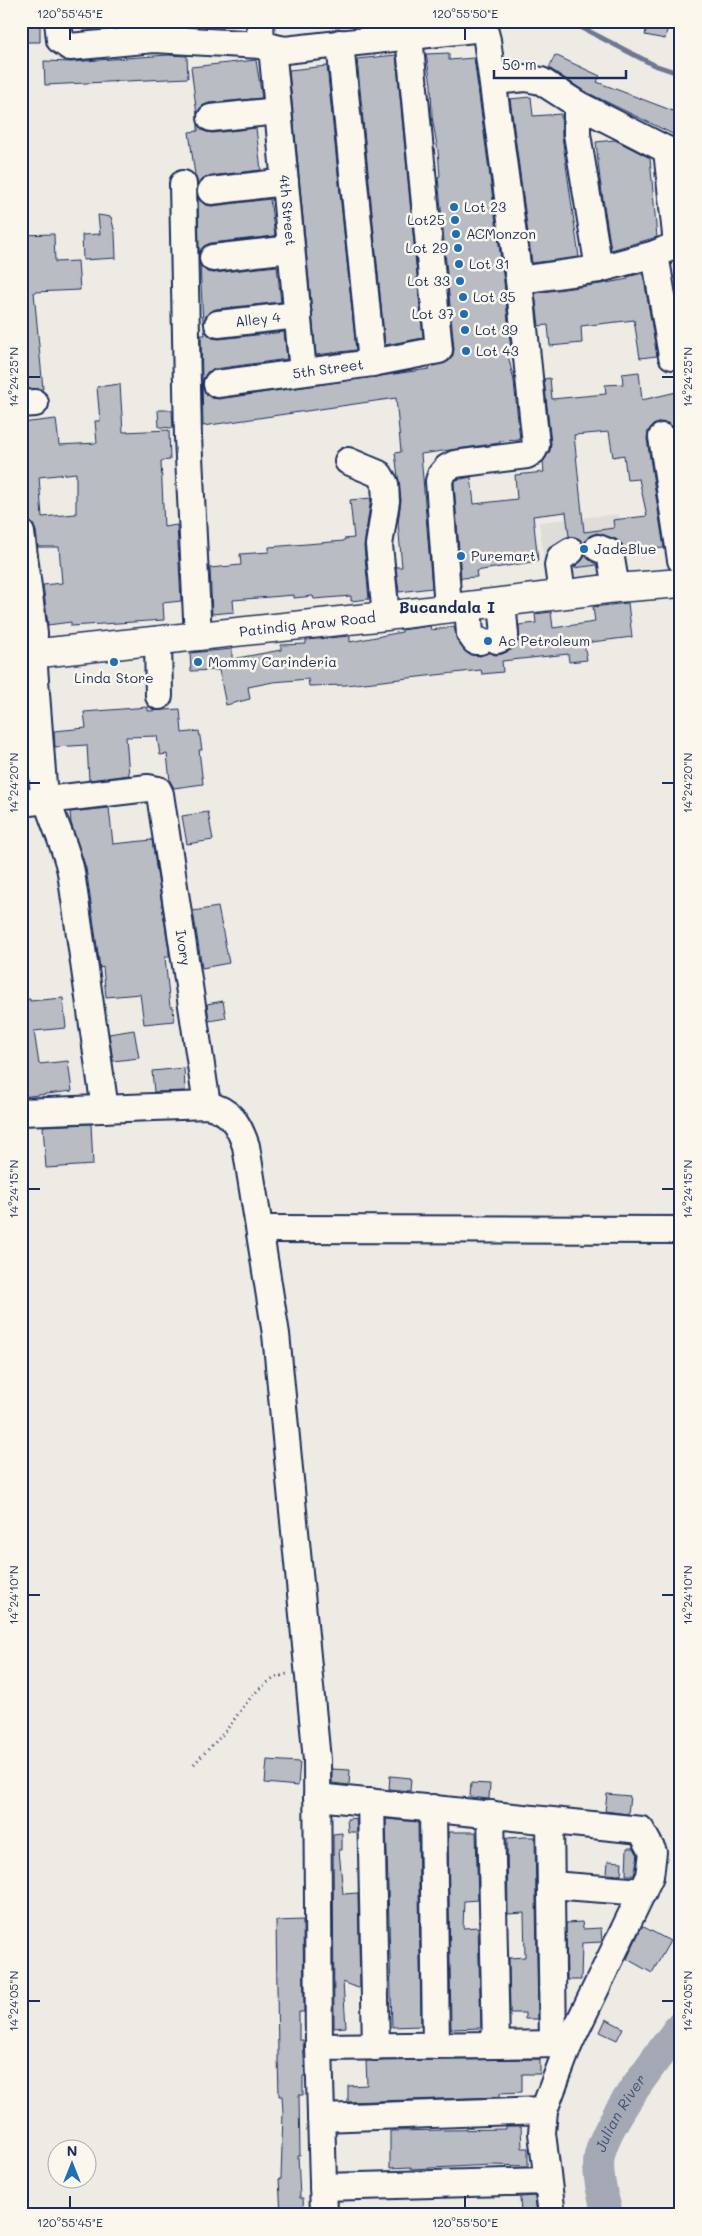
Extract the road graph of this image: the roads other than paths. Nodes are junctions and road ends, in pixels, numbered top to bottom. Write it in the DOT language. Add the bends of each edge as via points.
graph roads {
  1 [pos="58,21"];
  2 [pos="482,24"];
  3 [pos="153,30"];
  4 [pos="409,36"];
  5 [pos="264,38"];
  6 [pos="340,43"];
  7 [pos="494,81"];
  8 [pos="577,104"];
  9 [pos="278,111"];
  10 [pos="211,118"];
  11 [pos="674,152"];
  12 [pos="285,182"];
  13 [pos="184,184"];
  14 [pos="211,191"];
  15 [pos="671,247"];
  16 [pos="292,249"];
  17 [pos="213,258"];
  18 [pos="600,269"];
  19 [pos="519,280"];
  20 [pos="298,316"];
  21 [pos="218,324"];
  22 [pos="674,327"];
  23 [pos="672,356"];
  24 [pos="372,363"];
  25 [pos="304,372"];
  26 [pos="216,384"];
  27 [pos="662,437"];
  28 [pos="348,461"];
  29 [pos="21,534"];
  30 [pos="598,548"];
  31 [pos="571,551"];
  32 [pos="681,560"];
  33 [pos="681,583"];
  34 [pos="616,588"];
  35 [pos="562,594"];
  36 [pos="502,602"];
  37 [pos="458,607"];
  38 [pos="386,616"];
  39 [pos="198,637"];
  40 [pos="158,640"];
  41 [pos="27,655"];
  42 [pos="159,696"];
  43 [pos="34,802"];
  44 [pos="207,1105"];
  45 [pos="105,1109"];
  46 [pos="21,1112"];
  47 [pos="260,1229"];
  48 [pos="681,1230"];
  49 [pos="317,1798"];
  50 [pos="371,1802"];
  51 [pos="432,1808"];
  52 [pos="491,1814"];
  53 [pos="550,1821"];
  54 [pos="551,1885"];
  55 [pos="643,1892"];
  56 [pos="561,2044"];
  57 [pos="496,2045"];
  58 [pos="436,2046"];
  59 [pos="319,2047"];
  60 [pos="376,2047"];
  61 [pos="544,2110"];
  62 [pos="321,2118"];
  63 [pos="547,2181"];
  64 [pos="323,2187"];
  65 [pos="324,2215"];
  66 [pos="552,2215"];
  1 -- 3 [label="street" via="60,40 70,48"];
  2 -- 4 [label="street"];
  2 -- 7 [label="street" via="488,40"];
  3 -- 5 [label="street"];
  4 -- 6 [label="street"];
  4 -- 24 [label="street, 5th Street" via="439,350"];
  5 -- 6 [label="street" via="285,50"];
  5 -- 9 [label="street, 4th Street"];
  6 -- 24 [label="street"];
  7 -- 8 [label="street" via="526,78 541,81"];
  7 -- 19 [label="street"];
  8 -- 11 [label="street"];
  8 -- 18 [label="street" via="577,134"];
  9 -- 10 [label="street"];
  9 -- 12 [label="street, 4th Street"];
  11 -- 15 [label="street"];
  12 -- 14 [label="street"];
  12 -- 16 [label="street, 4th Street"];
  13 -- 39 [label="street" via="188,437"];
  15 -- 18 [label="street"];
  15 -- 22 [label="street"];
  16 -- 17 [label="street"];
  16 -- 20 [label="street, 4th Street"];
  18 -- 19 [label="street"];
  19 -- 37 [label="street" via="536,445 527,455 455,464 441,474 439,481"];
  20 -- 21 [label="street, Alley 4"];
  20 -- 25 [label="street, 4th Street"];
  22 -- 23 [label="street"];
  24 -- 25 [label="street, 5th Street"];
  25 -- 26 [label="street, 5th Street"];
  27 -- 32 [label="street"];
  28 -- 38 [label="street" via="379,474 385,484 386,500 379,545"];
  29 -- 41 [label="street" via="34,634"];
  30 -- 34 [label="street" via="610,553"];
  31 -- 35 [label="street" via="560,558 558,565"];
  33 -- 34 [label="main road, Patindig Araw Road"];
  34 -- 35 [label="main road, Patindig Araw Road"];
  35 -- 36 [label="main road, Patindig Araw Road"];
  36 -- 37 [label="main road, Patindig Araw Road"];
  36 -- 37 [label="street" via="505,635 488,641 475,641"];
  37 -- 38 [label="main road, Patindig Araw Road"];
  38 -- 39 [label="main road, Patindig Araw Road"];
  39 -- 40 [label="main road, Patindig Araw Road"];
  40 -- 41 [label="main road, Patindig Araw Road"];
  40 -- 42 [label="street"];
  41 -- 43 [label="street"];
  43 -- 44 [label="street, Ivory" via="148,788 158,790 162,798"];
  43 -- 45 [label="street" via="67,853"];
  44 -- 45 [label="street"];
  44 -- 47 [label="street" via="227,1112 241,1131"];
  45 -- 46 [label="street"];
  47 -- 48 [label="street"];
  47 -- 49 [label="street" via="276,1334 309,1669"];
  49 -- 50 [label="street"];
  49 -- 59 [label="street"];
  50 -- 51 [label="street"];
  50 -- 60 [label="street"];
  51 -- 52 [label="street"];
  51 -- 58 [label="street"];
  52 -- 53 [label="street"];
  52 -- 57 [label="street"];
  53 -- 54 [label="street"];
  53 -- 55 [label="street" via="641,1830 653,1852 650,1876"];
  54 -- 55 [label="street"];
  54 -- 56 [label="street"];
  55 -- 56 [label="street"];
  56 -- 57 [label="street"];
  56 -- 61 [label="street"];
  57 -- 58 [label="street"];
  58 -- 60 [label="street"];
  59 -- 60 [label="street"];
  59 -- 62 [label="street"];
  61 -- 62 [label="street"];
  61 -- 63 [label="street" via="542,2133"];
  62 -- 64 [label="street"];
  63 -- 64 [label="street"];
  63 -- 66 [label="street"];
  64 -- 65 [label="street"];
}
